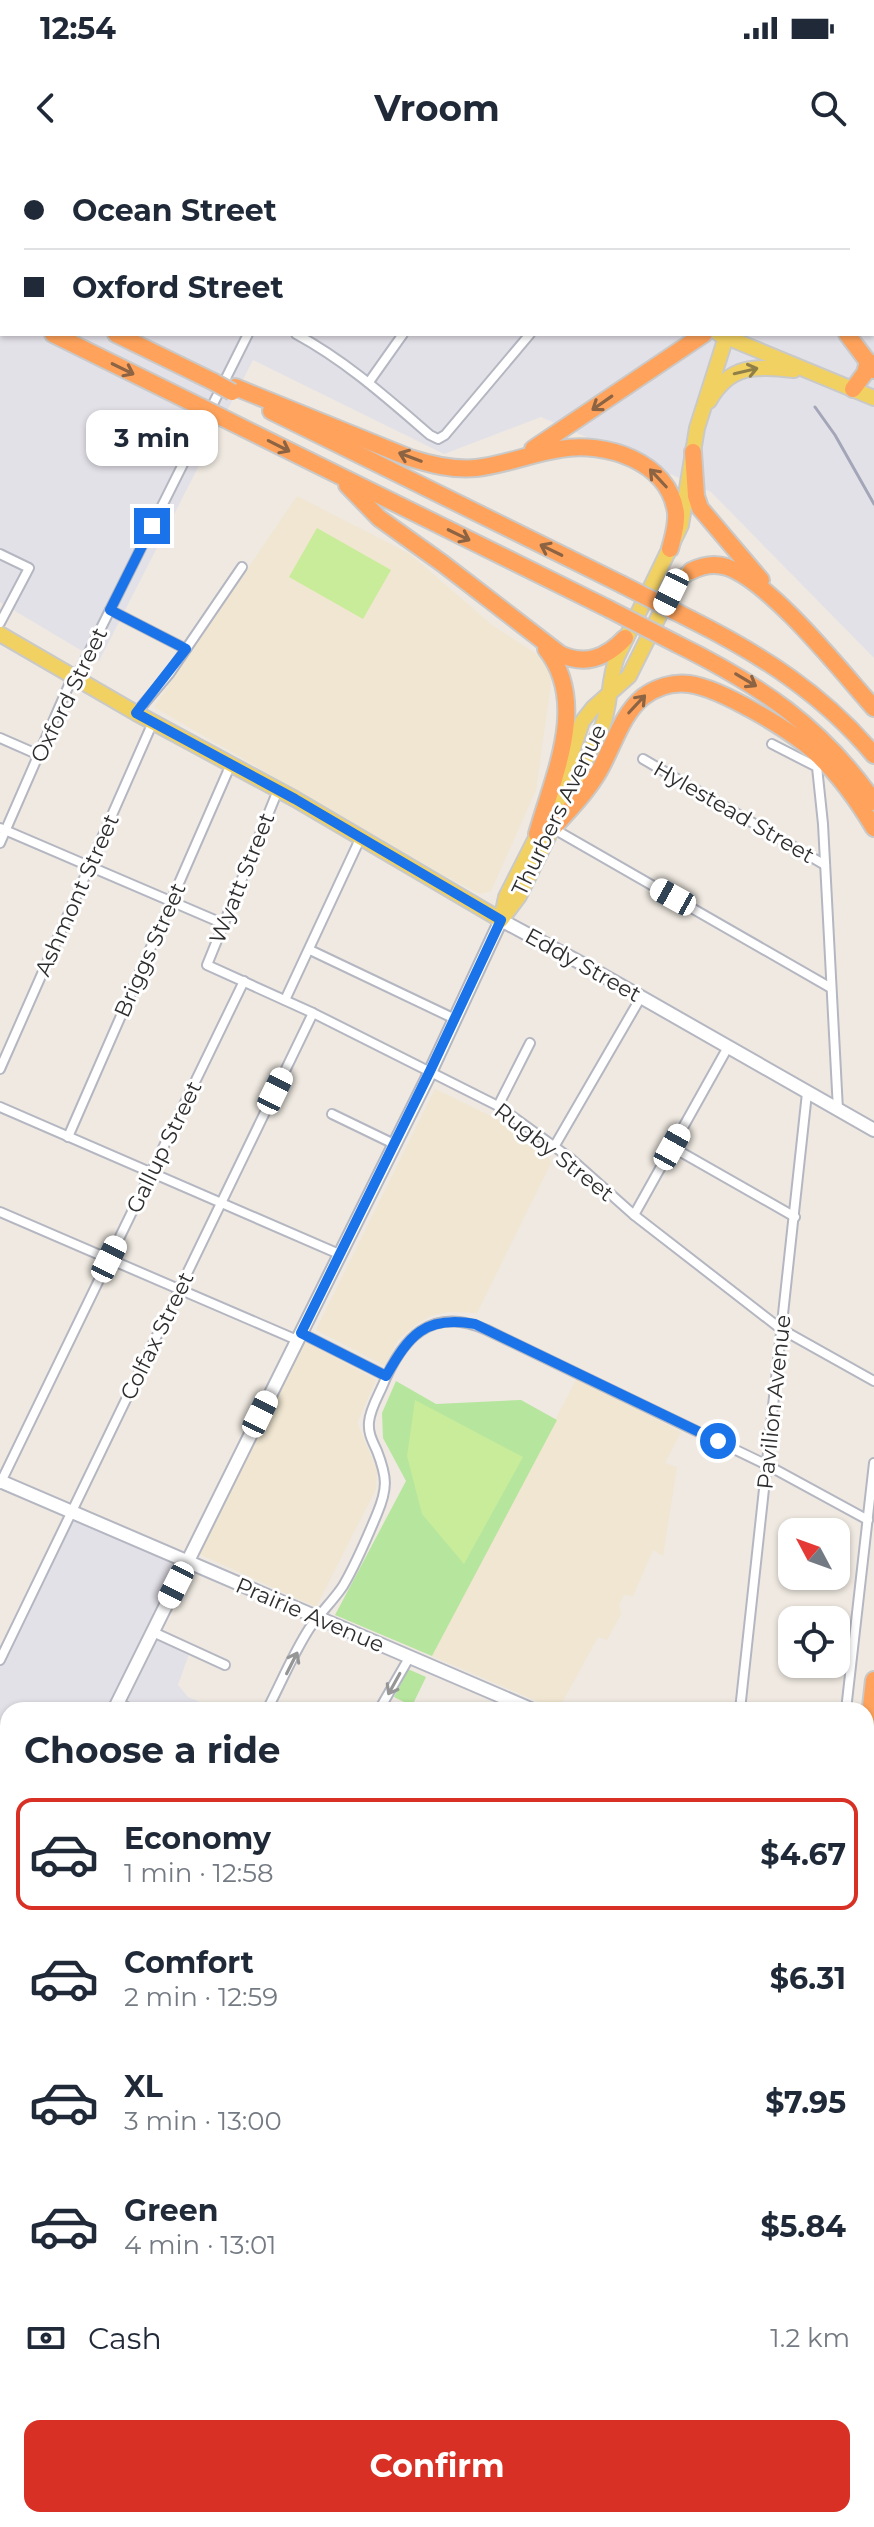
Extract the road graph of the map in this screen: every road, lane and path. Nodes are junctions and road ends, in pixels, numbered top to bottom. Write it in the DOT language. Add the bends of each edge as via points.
graph roads {
  1 [pos="57,336"];
  2 [pos="120,336"];
  3 [pos="247,336"];
  4 [pos="300,336"];
  5 [pos="402,336"];
  6 [pos="528,336"];
  7 [pos="701,336"];
  8 [pos="722,336"];
  9 [pos="724,336"];
  10 [pos="848,336"];
  11 [pos="871,366"];
  12 [pos="812,372"];
  13 [pos="369,382"];
  14 [pos="233,389"];
  15 [pos="853,389"];
  16 [pos="874,398"];
  17 [pos="700,415"];
  18 [pos="693,452"];
  19 [pos="498,464"];
  20 [pos="339,476"];
  21 [pos="670,549"];
  22 [pos="0,554"];
  23 [pos="242,567"];
  24 [pos="691,571"];
  25 [pos="779,604"];
  26 [pos="110,610"];
  27 [pos="0,623"];
  28 [pos="0,634"];
  29 [pos="531,634"];
  30 [pos="625,638"];
  31 [pos="186,649"];
  32 [pos="74,677"];
  33 [pos="607,696"];
  34 [pos="874,708"];
  35 [pos="136,713"];
  36 [pos="153,722"];
  37 [pos="0,738"];
  38 [pos="772,744"];
  39 [pos="39,755"];
  40 [pos="874,755"];
  41 [pos="643,759"];
  42 [pos="231,764"];
  43 [pos="278,790"];
  44 [pos="874,802"];
  45 [pos="874,828"];
  46 [pos="3,829"];
  47 [pos="545,831"];
  48 [pos="360,839"];
  49 [pos="0,843"];
  50 [pos="825,865"];
  51 [pos="89,867"];
  52 [pos="171,902"];
  53 [pos="501,920"];
  54 [pos="224,924"];
  55 [pos="310,950"];
  56 [pos="207,965"];
  57 [pos="244,981"];
  58 [pos="831,988"];
  59 [pos="641,997"];
  60 [pos="285,1000"];
  61 [pos="313,1013"];
  62 [pos="455,1019"];
  63 [pos="530,1043"];
  64 [pos="728,1047"];
  65 [pos="3,1052"];
  66 [pos="0,1069"];
  67 [pos="430,1071"];
  68 [pos="807,1093"];
  69 [pos="498,1106"];
  70 [pos="0,1107"];
  71 [pos="838,1110"];
  72 [pos="332,1114"];
  73 [pos="874,1130"];
  74 [pos="68,1137"];
  75 [pos="394,1144"];
  76 [pos="554,1147"];
  77 [pos="672,1147"];
  78 [pos="152,1172"];
  79 [pos="222,1202"];
  80 [pos="0,1212"];
  81 [pos="634,1215"];
  82 [pos="795,1217"];
  83 [pos="339,1254"];
  84 [pos="109,1259"];
  85 [pos="180,1289"];
  86 [pos="781,1329"];
  87 [pos="299,1336"];
  88 [pos="386,1376"];
  89 [pos="874,1381"];
  90 [pos="874,1463"];
  91 [pos="767,1465"];
  92 [pos="0,1483"];
  93 [pos="72,1512"];
  94 [pos="868,1520"];
  95 [pos="187,1562"];
  96 [pos="319,1618"];
  97 [pos="153,1632"];
  98 [pos="409,1658"];
  99 [pos="0,1660"];
  100 [pos="225,1665"];
  101 [pos="874,1680"];
  102 [pos="118,1702"];
  103 [pos="271,1702"];
  104 [pos="384,1702"];
  105 [pos="514,1702"];
  106 [pos="741,1702"];
  107 [pos="847,1702"];
  108 [pos="872,1702"];
  1 -- 20 [label="highway, one-way, bridge"];
  2 -- 14 [label="highway, bridge"];
  3 -- 26 [label="street, Oxford Street"];
  4 -- 13 [label="street"];
  5 -- 13 [label="street"];
  6 -- 13 [label="street" via="438,439"];
  7 -- 19 [label="highway, one-way" via="545,442"];
  8 -- 17 [label="main road, Thurbers Avenue"];
  9 -- 12 [label="main road"];
  10 -- 11 [label="highway"];
  11 -- 15 [label="highway"];
  12 -- 15 [label="main road"];
  17 -- 12 [label="main road, one-way" via="717,388 736,372"];
  19 -- 14 [label="highway, one-way" via="456,468 427,463"];
  40 -- 14 [label="highway, one-way, bridge" via="835,713 755,653"];
  15 -- 16 [label="main road"];
  17 -- 18 [label="main road, Thurbers Avenue"];
  18 -- 21 [label="main road, Thurbers Avenue" via="684,517"];
  18 -- 25 [label="highway" via="702,513"];
  21 -- 19 [label="highway, one-way" via="676,518 671,496 659,476 631,458 581,447"];
  20 -- 29 [label="highway" via="379,518"];
  20 -- 44 [label="highway, one-way, bridge" via="742,678 790,710 837,755"];
  21 -- 30 [label="main road, Thurbers Avenue"];
  22 -- 27 [label="street" via="29,568"];
  23 -- 31 [label="street"];
  24 -- 25 [label="highway" via="714,565 734,570"];
  24 -- 33 [label="main road, Thurbers Avenue" via="671,592 629,676"];
  25 -- 34 [label="highway"];
  26 -- 31 [label="street"];
  26 -- 32 [label="street, Oxford Street"];
  28 -- 32 [label="main road, Eddy Street"];
  29 -- 30 [label="highway" via="579,661 603,656"];
  29 -- 47 [label="highway" via="559,668 568,705"];
  30 -- 33 [label="main road, Thurbers Avenue"];
  31 -- 35 [label="street"];
  32 -- 35 [label="main road, Eddy Street"];
  32 -- 39 [label="street, Oxford Street"];
  33 -- 47 [label="main road, Thurbers Avenue" via="580,727"];
  35 -- 36 [label="main road, Eddy Street"];
  36 -- 42 [label="main road, Eddy Street"];
  36 -- 51 [label="street, Ashmont Street"];
  37 -- 39 [label="street"];
  38 -- 50 [label="street" via="817,767"];
  39 -- 46 [label="street, Oxford Street"];
  41 -- 50 [label="street, Hylestead Street"];
  42 -- 43 [label="main road, Eddy Street"];
  42 -- 52 [label="street, Briggs Street"];
  43 -- 48 [label="main road, Eddy Street"];
  43 -- 54 [label="street, Wyatt Street"];
  47 -- 45 [label="highway, one-way" via="598,774 635,705 655,689 681,683 709,690 800,740 840,778"];
  46 -- 49 [label="street, Oxford Street"];
  46 -- 51 [label="street"];
  47 -- 53 [label="main road, Thurbers Avenue" via="506,897"];
  47 -- 58 [label="street"];
  48 -- 53 [label="main road, Eddy Street"];
  48 -- 55 [label="street"];
  50 -- 58 [label="street"];
  51 -- 52 [label="street"];
  51 -- 65 [label="street, Ashmont Street"];
  52 -- 54 [label="street"];
  52 -- 74 [label="street, Briggs Street"];
  53 -- 59 [label="main road, Eddy Street"];
  53 -- 62 [label="main road, Thurbers Avenue"];
  54 -- 56 [label="street, Wyatt Street"];
  55 -- 60 [label="street"];
  55 -- 62 [label="street"];
  56 -- 57 [label="street, Rugby Street"];
  57 -- 60 [label="street, Rugby Street"];
  57 -- 78 [label="street, Gallup Street"];
  58 -- 71 [label="street"];
  59 -- 64 [label="main road, Eddy Street"];
  59 -- 76 [label="street"];
  60 -- 61 [label="street, Rugby Street"];
  61 -- 67 [label="street, Rugby Street"];
  61 -- 79 [label="street, Colfax Street"];
  62 -- 67 [label="main road, Thurbers Avenue"];
  63 -- 69 [label="street"];
  64 -- 68 [label="main road, Eddy Street"];
  64 -- 77 [label="street"];
  65 -- 66 [label="street, Ashmont Street"];
  67 -- 69 [label="street, Rugby Street"];
  67 -- 75 [label="main road, Thurbers Avenue"];
  68 -- 71 [label="main road, Eddy Street"];
  68 -- 82 [label="street, Pavilion Avenue"];
  69 -- 76 [label="street, Rugby Street"];
  70 -- 74 [label="street"];
  71 -- 73 [label="main road, Eddy Street"];
  72 -- 75 [label="street"];
  74 -- 78 [label="street"];
  75 -- 83 [label="main road, Thurbers Avenue"];
  76 -- 81 [label="street, Rugby Street"];
  77 -- 81 [label="street"];
  77 -- 82 [label="street"];
  78 -- 79 [label="street"];
  78 -- 84 [label="street, Gallup Street"];
  79 -- 83 [label="street"];
  79 -- 85 [label="street, Colfax Street"];
  80 -- 84 [label="street"];
  81 -- 86 [label="street, Rugby Street"];
  82 -- 86 [label="street, Pavilion Avenue"];
  83 -- 87 [label="main road, Thurbers Avenue"];
  84 -- 85 [label="street"];
  84 -- 92 [label="street, Gallup Street"];
  85 -- 87 [label="street"];
  85 -- 93 [label="street, Colfax Street"];
  86 -- 89 [label="street, Rugby Street"];
  86 -- 91 [label="street, Pavilion Avenue"];
  87 -- 88 [label="street"];
  87 -- 95 [label="main road, Thurbers Avenue"];
  88 -- 91 [label="street" via="412,1336 425,1327 456,1321 475,1324"];
  88 -- 96 [label="street" via="369,1419 369,1434 386,1477 384,1497 343,1586"];
  90 -- 94 [label="street"];
  91 -- 94 [label="street"];
  91 -- 106 [label="street, Pavilion Avenue"];
  92 -- 93 [label="main road, Prairie Avenue"];
  93 -- 95 [label="main road, Prairie Avenue"];
  93 -- 99 [label="street, Colfax Street"];
  94 -- 107 [label="street"];
  95 -- 96 [label="main road, Prairie Avenue"];
  95 -- 97 [label="main road, Thurbers Avenue"];
  96 -- 98 [label="main road, Prairie Avenue"];
  103 -- 96 [label="street, one-way"];
  97 -- 100 [label="street"];
  97 -- 102 [label="main road, Thurbers Avenue"];
  98 -- 104 [label="street, one-way"];
  98 -- 105 [label="main road, Prairie Avenue"];
  101 -- 108 [label="highway"];
}
